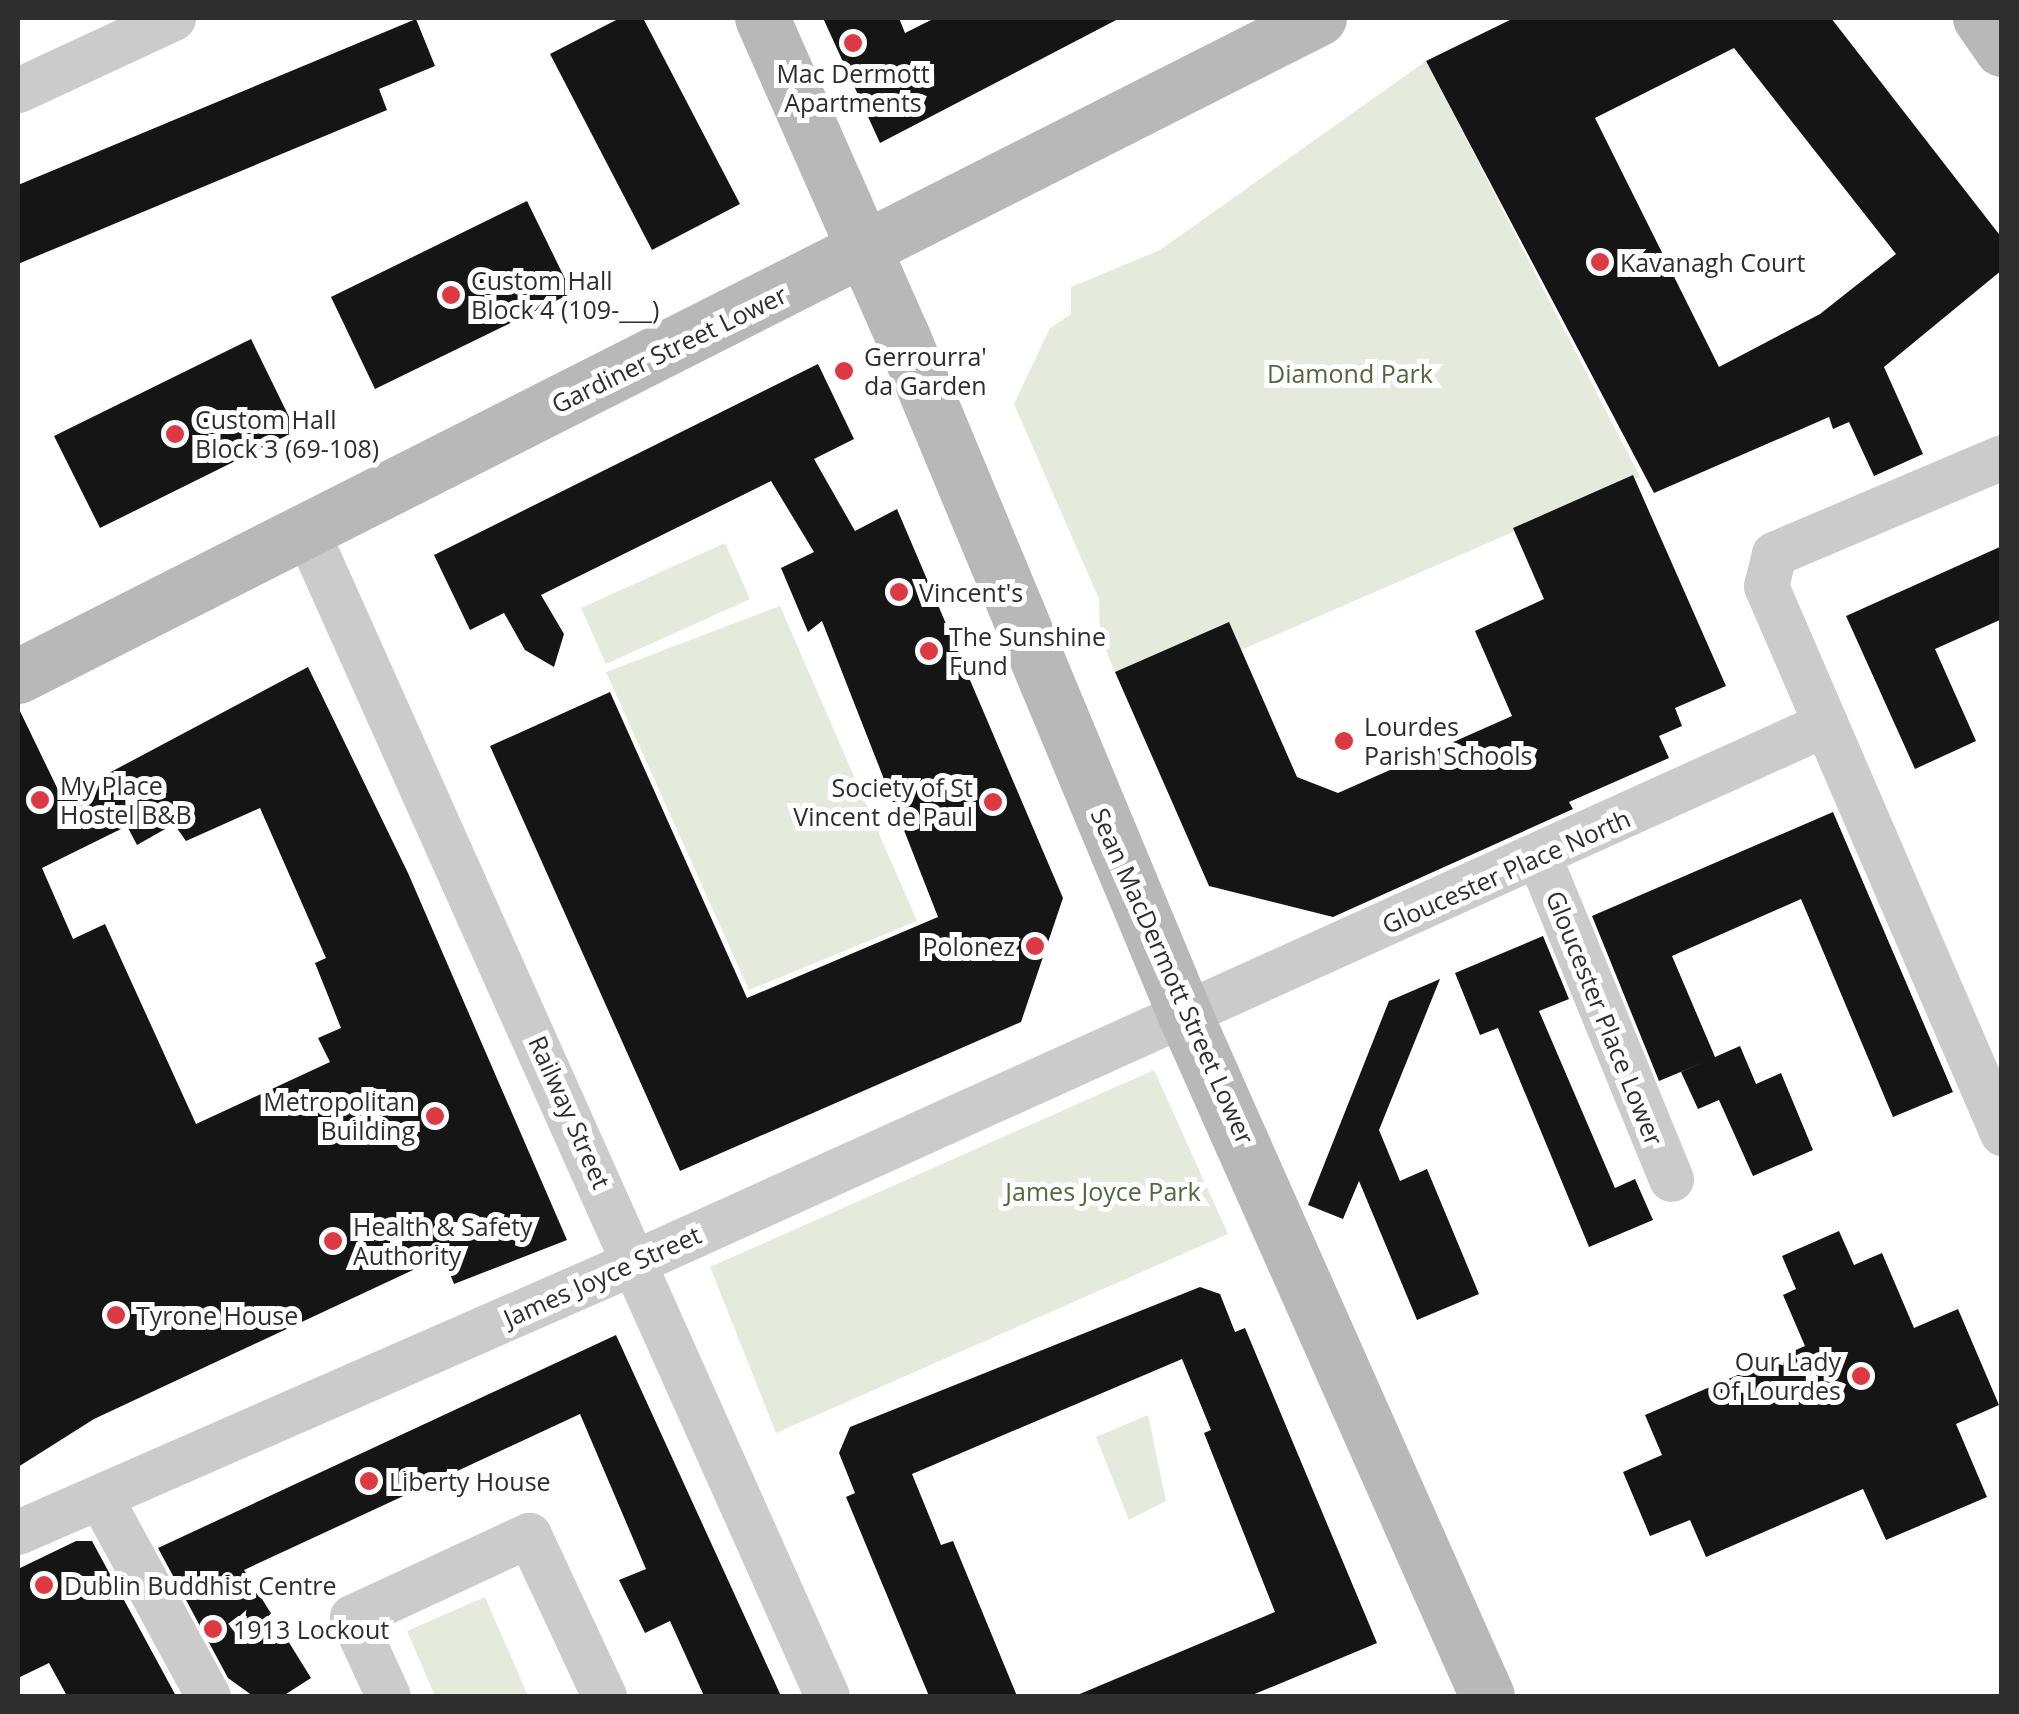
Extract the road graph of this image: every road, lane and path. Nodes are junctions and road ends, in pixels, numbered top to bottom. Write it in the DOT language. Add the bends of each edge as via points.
graph roads {
  1 [pos="173,18"];
  2 [pos="762,18"];
  3 [pos="1318,18"];
  4 [pos="1980,18"];
  5 [pos="2002,49"];
  6 [pos="18,90"];
  7 [pos="864,252"];
  8 [pos="2002,457"];
  9 [pos="306,530"];
  10 [pos="18,676"];
  11 [pos="1825,724"];
  12 [pos="1539,856"];
  13 [pos="1185,1016"];
  14 [pos="2002,1134"];
  15 [pos="1671,1180"];
  16 [pos="637,1262"];
  17 [pos="100,1496"];
  18 [pos="18,1532"];
  19 [pos="208,1696"];
  20 [pos="388,1696"];
  21 [pos="604,1696"];
  22 [pos="827,1696"];
  23 [pos="1488,1696"];
  1 -- 6 [label="street"];
  2 -- 7 [label="street, Sean MacDermott Street Lower"];
  3 -- 7 [label="street, Gardiner Street Lower"];
  4 -- 5 [label="street"];
  7 -- 9 [label="street, Gardiner Street Lower"];
  7 -- 13 [label="street, Sean MacDermott Street Lower"];
  8 -- 11 [label="street" via="1774,554 1766,586"];
  9 -- 10 [label="street, Gardiner Street Lower"];
  9 -- 16 [label="street, Railway Street"];
  11 -- 12 [label="street, Gloucester Place North"];
  11 -- 14 [label="street"];
  12 -- 13 [label="street, Gloucester Place North"];
  12 -- 15 [label="street, Gloucester Place Lower"];
  13 -- 16 [label="street, James Joyce Street"];
  13 -- 23 [label="street, Sean MacDermott Street Lower"];
  16 -- 17 [label="street, James Joyce Street"];
  16 -- 22 [label="street, Railway Street"];
  17 -- 18 [label="street, James Joyce Street"];
  17 -- 19 [label="street"];
  20 -- 21 [label="street" via="352,1617 530,1534"];
}
